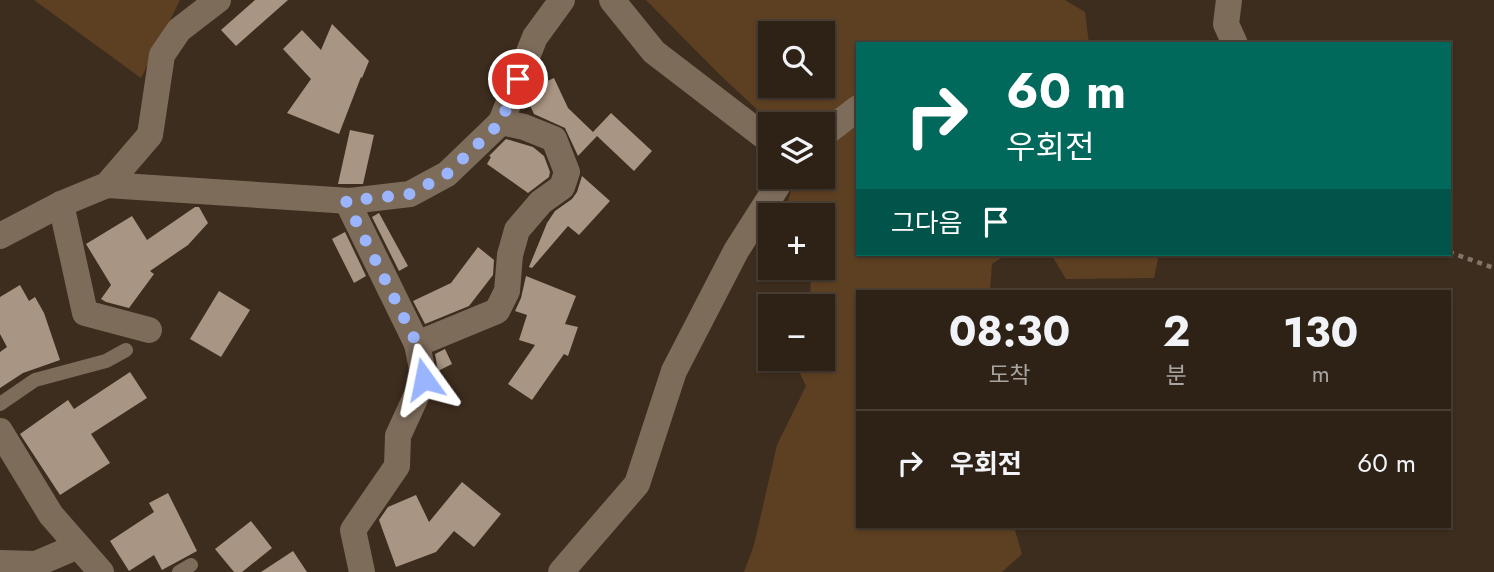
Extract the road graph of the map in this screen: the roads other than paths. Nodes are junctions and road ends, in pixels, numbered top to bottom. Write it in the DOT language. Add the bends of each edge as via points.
graph roads {
  1 [pos="218,0"];
  2 [pos="562,0"];
  3 [pos="612,0"];
  4 [pos="1229,0"];
  5 [pos="1235,42"];
  6 [pos="856,109"];
  7 [pos="501,122"];
  8 [pos="835,126"];
  9 [pos="758,132"];
  10 [pos="107,186"];
  11 [pos="775,189"];
  12 [pos="346,201"];
  13 [pos="61,204"];
  14 [pos="0,236"];
  15 [pos="149,330"];
  16 [pos="417,344"];
  17 [pos="126,350"];
  18 [pos="0,404"];
  19 [pos="0,431"];
  20 [pos="78,546"];
  21 [pos="0,563"];
  22 [pos="101,572"];
  23 [pos="362,572"];
  24 [pos="561,572"];
  1 -- 10 [label="street" via="179,30 162,55 150,135"];
  2 -- 7 [label="street" via="535,37"];
  3 -- 9 [label="street" via="654,52"];
  4 -- 5 [label="street" via="1226,24"];
  6 -- 8 [label="street"];
  7 -- 12 [label="street" via="447,174 410,194"];
  7 -- 16 [label="street" via="554,139 567,172 562,187 541,202 517,230 507,291 497,311"];
  10 -- 12 [label="street"];
  10 -- 13 [label="street"];
  11 -- 24 [label="street" via="736,251 674,371 637,484"];
  12 -- 16 [label="street"];
  13 -- 14 [label="street"];
  13 -- 15 [label="street" via="85,313"];
  16 -- 23 [label="street" via="424,379 398,436 397,466 353,530"];
  17 -- 18 [label="lane" via="106,361 35,380"];
  19 -- 20 [label="street" via="51,515"];
  20 -- 21 [label="street" via="36,564"];
  20 -- 22 [label="street"];
}
